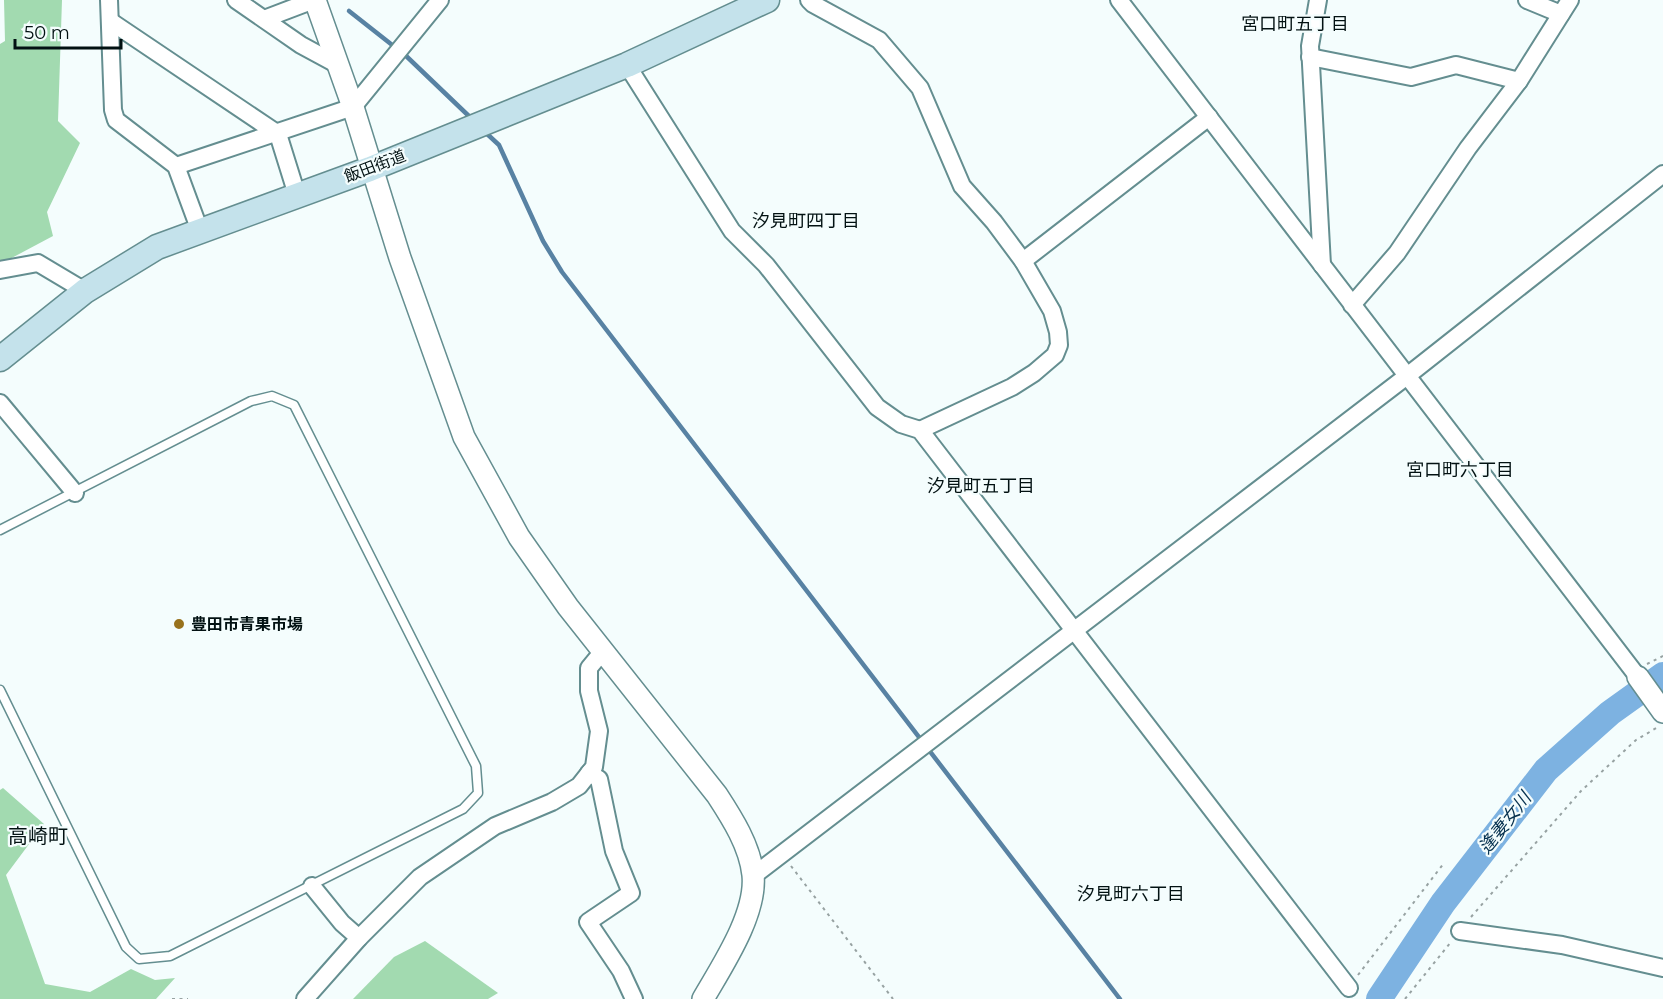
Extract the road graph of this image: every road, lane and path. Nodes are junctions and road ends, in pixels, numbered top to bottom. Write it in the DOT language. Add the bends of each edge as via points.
graph roads {
  1 [pos="109,0"];
  2 [pos="236,0"];
  3 [pos="314,0"];
  4 [pos="440,0"];
  5 [pos="767,0"];
  6 [pos="809,0"];
  7 [pos="1119,0"];
  8 [pos="1318,0"];
  9 [pos="1527,0"];
  10 [pos="1566,7"];
  11 [pos="264,19"];
  12 [pos="110,21"];
  13 [pos="1310,57"];
  14 [pos="338,65"];
  15 [pos="627,65"];
  16 [pos="1519,81"];
  17 [pos="353,107"];
  18 [pos="1209,117"];
  19 [pos="278,134"];
  20 [pos="176,166"];
  21 [pos="370,169"];
  22 [pos="1663,174"];
  23 [pos="297,195"];
  24 [pos="200,231"];
  25 [pos="1023,261"];
  26 [pos="1322,266"];
  27 [pos="0,270"];
  28 [pos="85,291"];
  29 [pos="1352,304"];
  30 [pos="0,359"];
  31 [pos="1407,376"];
  32 [pos="0,403"];
  33 [pos="920,430"];
  34 [pos="75,492"];
  35 [pos="0,530"];
  36 [pos="1075,629"];
  37 [pos="603,651"];
  38 [pos="1638,677"];
  39 [pos="0,690"];
  40 [pos="1663,712"];
  41 [pos="1663,724"];
  42 [pos="589,773"];
  43 [pos="781,853"];
  44 [pos="1444,863"];
  45 [pos="753,876"];
  46 [pos="312,886"];
  47 [pos="1460,931"];
  48 [pos="359,938"];
  49 [pos="1663,968"];
  50 [pos="1348,988"];
  51 [pos="172,999"];
  52 [pos="188,999"];
  53 [pos="305,999"];
  54 [pos="634,999"];
  55 [pos="704,999"];
  56 [pos="894,999"];
  57 [pos="1405,999"];
  1 -- 12 [label="street"];
  2 -- 11 [label="street"];
  3 -- 11 [label="street"];
  3 -- 14 [label="street"];
  4 -- 17 [label="street"];
  5 -- 15 [label="main road, 飯田街道"];
  6 -- 25 [label="street" via="879,40 897,58 920,88 962,186"];
  7 -- 18 [label="street"];
  8 -- 13 [label="street"];
  9 -- 10 [label="street"];
  10 -- 16 [label="street"];
  11 -- 14 [label="street"];
  12 -- 19 [label="street"];
  12 -- 20 [label="street" via="116,120"];
  13 -- 16 [label="street" via="1411,77 1456,65"];
  13 -- 26 [label="street"];
  14 -- 17 [label="street"];
  15 -- 21 [label="main road, 飯田街道"];
  15 -- 33 [label="street" via="732,231 766,265 877,407 901,424"];
  16 -- 29 [label="street" via="1397,253"];
  17 -- 19 [label="street"];
  17 -- 21 [label="street"];
  18 -- 25 [label="street"];
  18 -- 26 [label="street"];
  19 -- 20 [label="street"];
  19 -- 23 [label="street"];
  20 -- 24 [label="street"];
  21 -- 23 [label="main road, 飯田街道"];
  21 -- 37 [label="street" via="464,437 519,537"];
  22 -- 31 [label="street"];
  23 -- 24 [label="main road, 飯田街道"];
  24 -- 28 [label="main road, 飯田街道" via="157,247"];
  25 -- 33 [label="street" via="1052,311 1059,345 1054,355 1012,387"];
  26 -- 29 [label="street"];
  27 -- 28 [label="street" via="38,263"];
  28 -- 30 [label="main road, 飯田街道"];
  29 -- 31 [label="street"];
  31 -- 36 [label="street"];
  31 -- 38 [label="street"];
  32 -- 34 [label="street"];
  33 -- 36 [label="street"];
  34 -- 35 [label="lane"];
  34 -- 46 [label="lane" via="251,401 272,396 294,405 476,766 478,793 464,809"];
  36 -- 43 [label="street"];
  36 -- 50 [label="street"];
  37 -- 42 [label="street" via="589,668 589,691 599,731 594,766"];
  37 -- 45 [label="street" via="717,795 733,820"];
  38 -- 40 [label="street"];
  39 -- 46 [label="lane" via="126,947 139,959 170,956"];
  41 -- 47 [label="path" via="1636,740 1581,791"];
  42 -- 48 [label="street" via="579,786 495,826 420,877"];
  42 -- 54 [label="street" via="599,779 614,851 631,893 588,922 621,971"];
  43 -- 45 [label="street"];
  43 -- 56 [label="path"];
  44 -- 50 [label="path"];
  45 -- 55 [label="street" via="748,910"];
  46 -- 48 [label="street"];
  47 -- 49 [label="street" via="1562,945"];
  47 -- 57 [label="path"];
  48 -- 53 [label="street"];
  51 -- 52 [label="path"];
}
